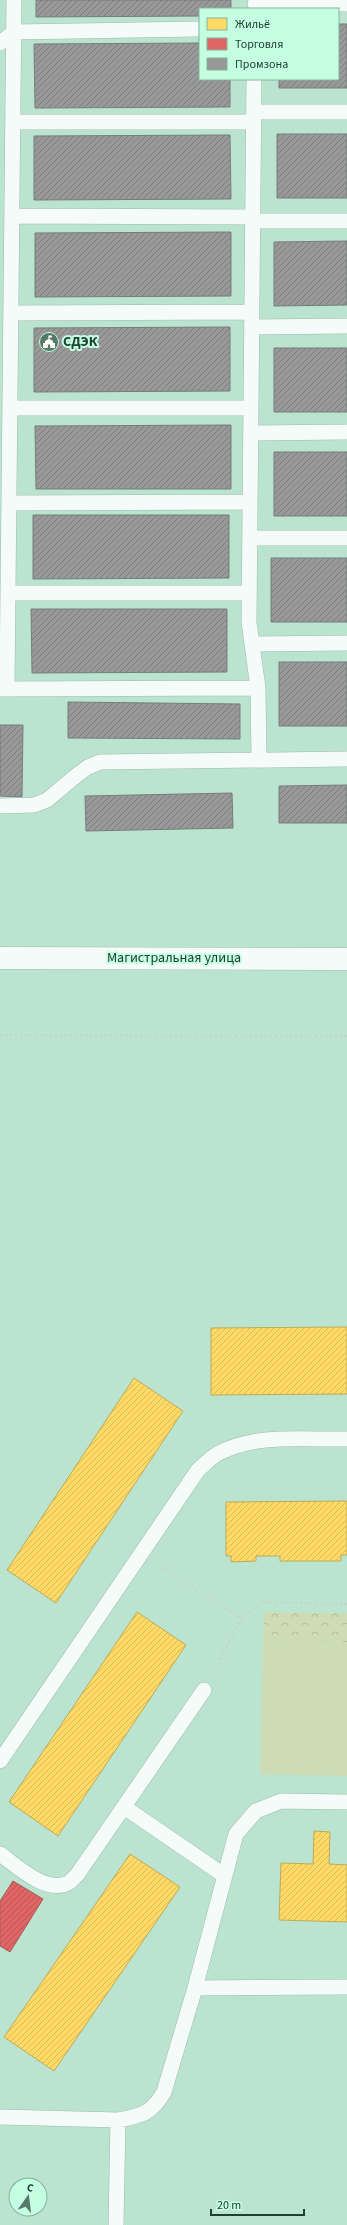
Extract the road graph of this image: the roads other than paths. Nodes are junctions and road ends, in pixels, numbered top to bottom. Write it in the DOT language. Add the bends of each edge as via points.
graph roads {
  1 [pos="14,0"];
  2 [pos="255,4"];
  3 [pos="347,4"];
  4 [pos="199,29"];
  5 [pos="14,32"];
  6 [pos="0,43"];
  7 [pos="254,80"];
  8 [pos="347,112"];
  9 [pos="254,117"];
  10 [pos="13,122"];
  11 [pos="12,216"];
  12 [pos="253,219"];
  13 [pos="347,220"];
  14 [pos="11,313"];
  15 [pos="252,320"];
  16 [pos="347,326"];
  17 [pos="10,408"];
  18 [pos="251,408"];
  19 [pos="347,432"];
  20 [pos="251,433"];
  21 [pos="250,502"];
  22 [pos="9,503"];
  23 [pos="250,538"];
  24 [pos="347,538"];
  25 [pos="8,593"];
  26 [pos="249,593"];
  27 [pos="347,643"];
  28 [pos="252,644"];
  29 [pos="258,688"];
  30 [pos="3,689"];
  31 [pos="347,759"];
  32 [pos="258,760"];
  33 [pos="0,806"];
  34 [pos="0,958"];
  35 [pos="347,958"];
  36 [pos="347,1439"];
  37 [pos="204,1690"];
  38 [pos="0,1761"];
  39 [pos="347,1802"];
  40 [pos="124,1807"];
  41 [pos="0,1854"];
  42 [pos="225,1876"];
  43 [pos="347,1987"];
  44 [pos="195,1988"];
  45 [pos="0,2117"];
  46 [pos="118,2120"];
  47 [pos="116,2225"];
  1 -- 5 [label="lane"];
  2 -- 3 [label="lane"];
  4 -- 5 [label="lane"];
  5 -- 6 [label="lane"];
  5 -- 10 [label="lane"];
  7 -- 9 [label="lane"];
  8 -- 9 [label="lane"];
  9 -- 10 [label="lane"];
  9 -- 12 [label="lane"];
  10 -- 11 [label="lane"];
  11 -- 12 [label="lane"];
  11 -- 14 [label="lane"];
  12 -- 13 [label="lane"];
  12 -- 15 [label="lane"];
  14 -- 15 [label="lane"];
  14 -- 17 [label="lane"];
  15 -- 16 [label="lane"];
  15 -- 18 [label="lane"];
  17 -- 18 [label="lane"];
  17 -- 22 [label="lane"];
  18 -- 20 [label="lane"];
  19 -- 20 [label="lane"];
  20 -- 21 [label="lane"];
  21 -- 22 [label="lane"];
  21 -- 23 [label="lane"];
  22 -- 25 [label="lane"];
  23 -- 24 [label="lane"];
  23 -- 26 [label="lane"];
  25 -- 26 [label="lane"];
  25 -- 30 [label="lane"];
  26 -- 28 [label="lane"];
  27 -- 28 [label="lane"];
  28 -- 29 [label="lane"];
  29 -- 30 [label="lane"];
  29 -- 32 [label="lane"];
  31 -- 32 [label="lane"];
  32 -- 33 [label="lane" via="100,762 88,767 47,800 34,805"];
  34 -- 35 [label="main road, Магистральная улица"];
  36 -- 38 [label="lane" via="264,1440 239,1444 216,1454 198,1470"];
  37 -- 40 [label="lane"];
  39 -- 42 [label="lane" via="281,1802 256,1811 236,1834"];
  40 -- 41 [label="lane" via="77,1875 68,1883 54,1886 42,1882"];
  40 -- 42 [label="lane"];
  42 -- 44 [label="lane"];
  43 -- 44 [label="lane"];
  44 -- 46 [label="lane" via="164,2092 156,2106 139,2116"];
  45 -- 46 [label="lane"];
  46 -- 47 [label="lane"];
}
